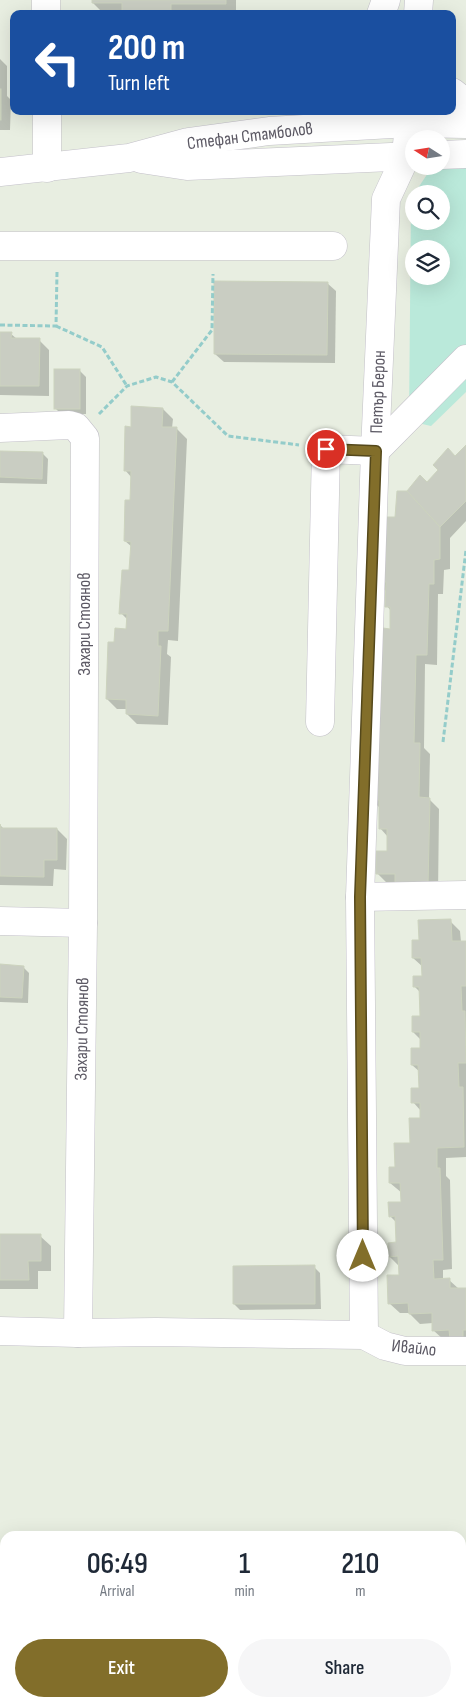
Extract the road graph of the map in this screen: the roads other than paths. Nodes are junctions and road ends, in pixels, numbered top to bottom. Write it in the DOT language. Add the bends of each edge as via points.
graph roads {
  1 [pos="456,95"];
  2 [pos="466,103"];
  3 [pos="47,115"];
  4 [pos="312,115"];
  5 [pos="410,117"];
  6 [pos="373,118"];
  7 [pos="466,124"];
  8 [pos="410,130"];
  9 [pos="269,131"];
  10 [pos="466,154"];
  11 [pos="450,155"];
  12 [pos="405,156"];
  13 [pos="129,158"];
  14 [pos="370,159"];
  15 [pos="405,165"];
  16 [pos="47,168"];
  17 [pos="0,172"];
  18 [pos="386,199"];
  19 [pos="0,246"];
  20 [pos="333,246"];
  21 [pos="466,359"];
  22 [pos="0,428"];
  23 [pos="376,451"];
  24 [pos="320,722"];
  25 [pos="466,895"];
  26 [pos="360,897"];
  27 [pos="0,921"];
  28 [pos="83,923"];
  29 [pos="0,1331"];
  30 [pos="78,1333"];
  31 [pos="364,1336"];
  32 [pos="466,1351"];
  1 -- 2 [label="street"];
  3 -- 16 [label="street"];
  4 -- 9 [label="street"];
  5 -- 6 [label="street, Стефан Стамболов"];
  5 -- 7 [label="street"];
  5 -- 8 [label="street, Петър Берон"];
  6 -- 9 [label="street, Стефан Стамболов"];
  6 -- 14 [label="street"];
  9 -- 13 [label="street, Стефан Стамболов" via="188,142"];
  10 -- 11 [label="street"];
  12 -- 14 [label="street, Стефан Стамболов"];
  13 -- 14 [label="street, Стефан Стамболов" via="187,166"];
  13 -- 16 [label="street, Стефан Стамболов"];
  14 -- 18 [label="street, Петър Берон"];
  15 -- 18 [label="street, Петър Берон"];
  16 -- 17 [label="street, Стефан Стамболов"];
  18 -- 23 [label="street, Петър Берон"];
  19 -- 20 [label="street"];
  21 -- 23 [label="street"];
  22 -- 28 [label="street, Захари Стоянов" via="69,425 83,435"];
  23 -- 24 [label="street" via="326,449"];
  23 -- 26 [label="street, Петър Берон"];
  25 -- 26 [label="street"];
  26 -- 31 [label="street, Петър Берон"];
  27 -- 28 [label="street"];
  28 -- 30 [label="street, Захари Стоянов"];
  29 -- 30 [label="street"];
  30 -- 31 [label="street"];
  31 -- 32 [label="street, Ивайло" via="405,1351"];
}
